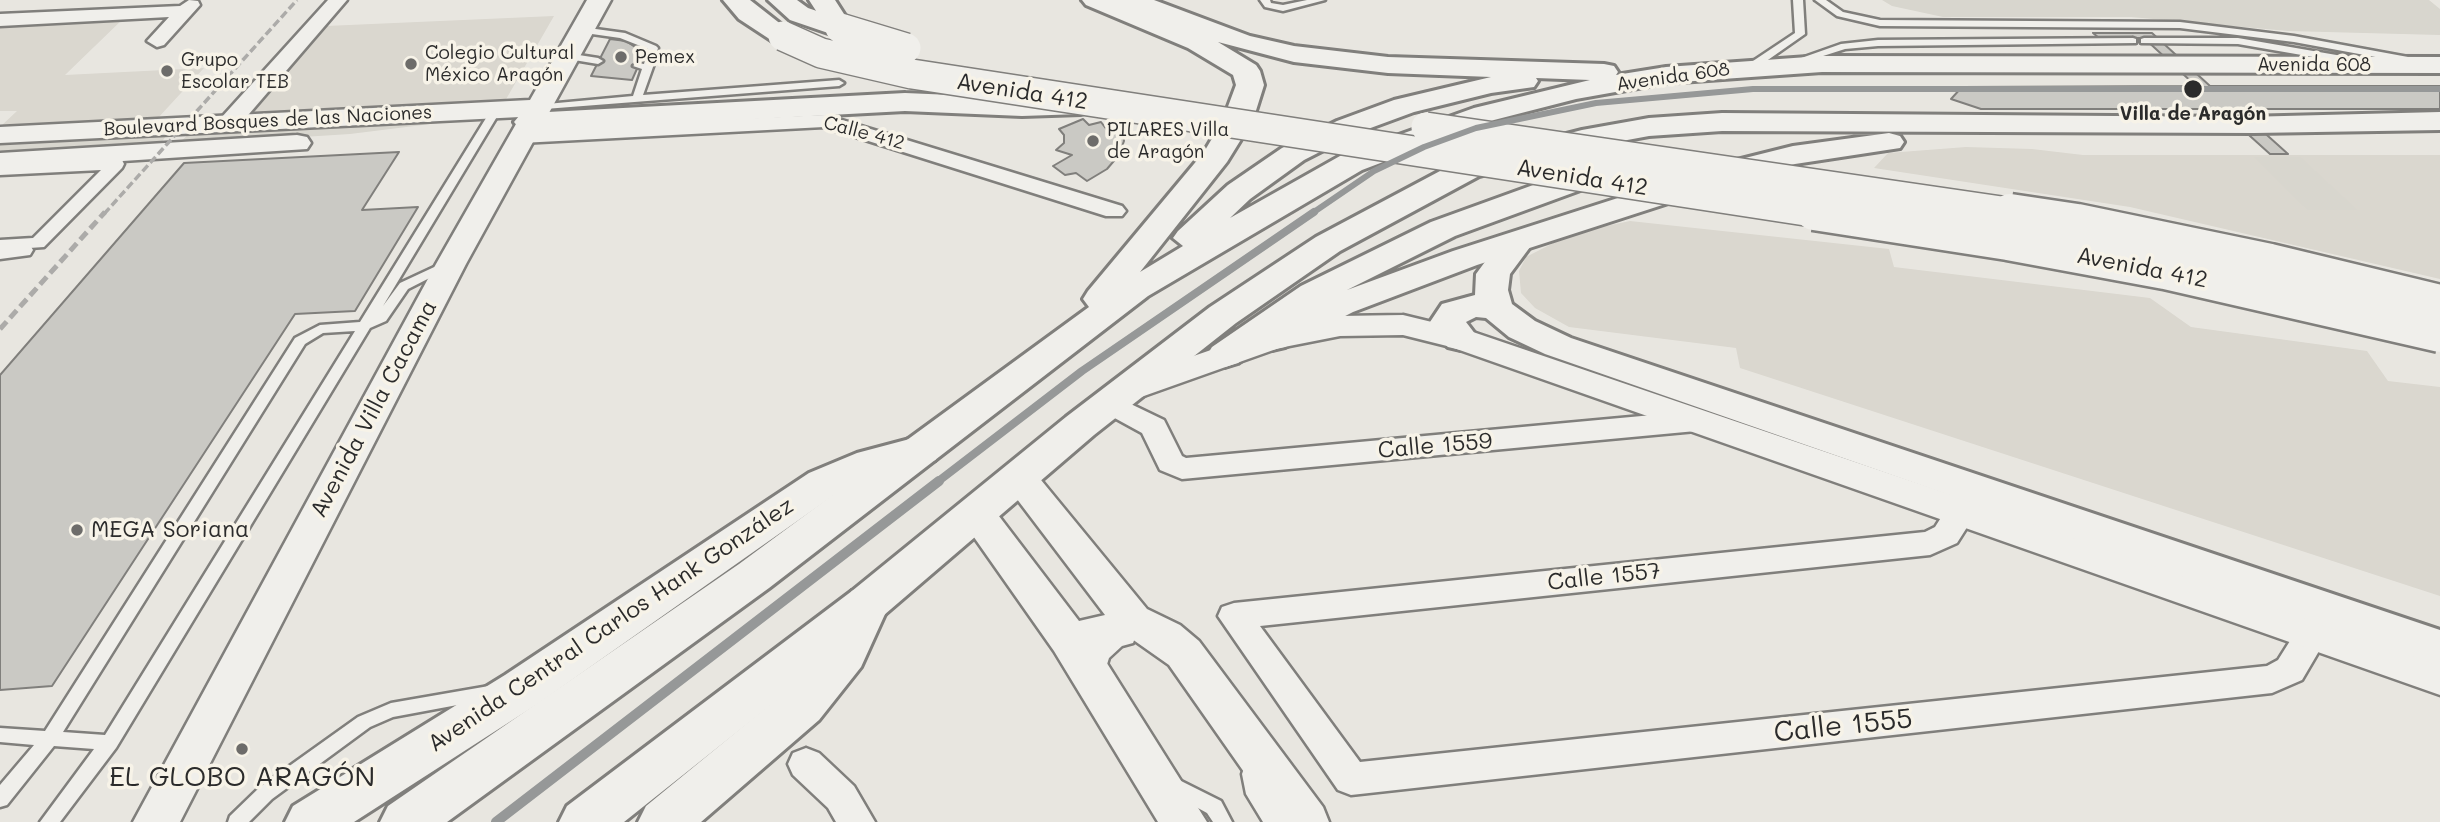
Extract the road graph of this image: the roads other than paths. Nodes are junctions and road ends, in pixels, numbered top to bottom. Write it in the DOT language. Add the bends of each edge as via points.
graph roads {
  1 [pos="338,0"];
  2 [pos="598,0"];
  3 [pos="736,0"];
  4 [pos="781,0"];
  5 [pos="822,0"];
  6 [pos="1095,0"];
  7 [pos="1130,0"];
  8 [pos="1265,0"];
  9 [pos="1320,0"];
  10 [pos="1798,0"];
  11 [pos="1820,0"];
  12 [pos="190,6"];
  13 [pos="0,20"];
  14 [pos="840,28"];
  15 [pos="156,41"];
  16 [pos="582,49"];
  17 [pos="1786,65"];
  18 [pos="2370,65"];
  19 [pos="2438,65"];
  20 [pos="1751,67"];
  21 [pos="1666,75"];
  22 [pos="839,83"];
  23 [pos="637,99"];
  24 [pos="1100,104"];
  25 [pos="489,120"];
  26 [pos="2440,121"];
  27 [pos="529,122"];
  28 [pos="229,123"];
  29 [pos="1908,123"];
  30 [pos="2051,124"];
  31 [pos="2315,124"];
  32 [pos="0,135"];
  33 [pos="2440,142"];
  34 [pos="0,162"];
  35 [pos="0,170"];
  36 [pos="1114,211"];
  37 [pos="1516,243"];
  38 [pos="7,249"];
  39 [pos="451,264"];
  40 [pos="1147,283"];
  41 [pos="1496,309"];
  42 [pos="363,326"];
  43 [pos="2439,326"];
  44 [pos="1070,336"];
  45 [pos="1272,339"];
  46 [pos="1461,339"];
  47 [pos="1225,355"];
  48 [pos="1116,398"];
  49 [pos="1696,421"];
  50 [pos="921,450"];
  51 [pos="1019,478"];
  52 [pos="976,513"];
  53 [pos="1960,513"];
  54 [pos="868,603"];
  55 [pos="1133,620"];
  56 [pos="2312,634"];
  57 [pos="1069,639"];
  58 [pos="2440,648"];
  59 [pos="1184,653"];
  60 [pos="2440,678"];
  61 [pos="1097,686"];
  62 [pos="522,689"];
  63 [pos="0,736"];
  64 [pos="48,741"];
  65 [pos="110,743"];
  66 [pos="1257,754"];
  67 [pos="806,764"];
  68 [pos="1156,778"];
  69 [pos="1351,779"];
  70 [pos="0,799"];
  71 [pos="49,822"];
  72 [pos="156,822"];
  73 [pos="237,822"];
  74 [pos="311,822"];
  75 [pos="406,822"];
  76 [pos="584,822"];
  77 [pos="664,822"];
  78 [pos="856,822"];
  79 [pos="1184,822"];
  80 [pos="1223,822"];
  81 [pos="1273,822"];
  82 [pos="1306,822"];
  1 -- 28 [label="street"];
  2 -- 16 [label="street, Avenida Villa Cacama"];
  3 -- 24 [label="main road, Avenida 412, bridge" via="783,36 821,53 912,74"];
  4 -- 14 [label="main road, Avenida 412" via="799,14"];
  5 -- 14 [label="main road"];
  6 -- 44 [label="main road" via="1219,54 1246,71 1250,85 1238,120 1216,156"];
  7 -- 21 [label="main road" via="1242,42 1294,54 1388,65"];
  8 -- 9 [label="lane" via="1283,8"];
  10 -- 20 [label="lane" via="1800,34"];
  11 -- 19 [label="lane" via="1840,14 1880,23 2180,25 2281,37"];
  12 -- 13 [label="street"];
  12 -- 15 [label="street"];
  14 -- 43 [label="main road, Avenida 412, bridge" via="896,46 972,60 2077,222 2270,262"];
  16 -- 23 [label="lane" via="622,34 653,48 643,66"];
  16 -- 27 [label="street, Avenida Villa Cacama"];
  17 -- 18 [label="main road, Avenida 608"];
  17 -- 18 [label="lane" via="1844,46 1878,43 2238,41"];
  17 -- 20 [label="main road, Avenida 608"];
  18 -- 19 [label="main road, Avenida 608"];
  20 -- 21 [label="main road, Avenida 608"];
  21 -- 40 [label="main road, Avenida 608" via="1562,94 1415,137 1351,163"];
  22 -- 23 [label="lane"];
  23 -- 27 [label="lane"];
  24 -- 27 [label="main road, bridge" via="1022,107 905,102"];
  24 -- 43 [label="main road, Avenida 412, bridge" via="2008,242"];
  25 -- 27 [label="street, Boulevard Bosques de las Naciones"];
  25 -- 28 [label="street, Boulevard Bosques de las Naciones"];
  25 -- 34 [label="street, Boulevard Bosques de las Naciones"];
  25 -- 42 [label="lane"];
  26 -- 31 [label="main road"];
  27 -- 36 [label="street, Calle 412" via="825,121"];
  27 -- 39 [label="street, Avenida Villa Cacama"];
  28 -- 32 [label="street, Boulevard Bosques de las Naciones"];
  29 -- 30 [label="main road"];
  29 -- 47 [label="main road" via="1689,145 1580,177 1443,229 1313,293"];
  29 -- 48 [label="main road" via="1776,121 1661,126 1582,139 1468,169 1328,244 1223,315"];
  30 -- 31 [label="main road"];
  30 -- 37 [label="main road" via="1793,155"];
  31 -- 33 [label="main road"];
  35 -- 38 [label="street" via="116,164 38,243"];
  37 -- 41 [label="main road" via="1493,274"];
  37 -- 45 [label="main road" via="1341,304"];
  39 -- 42 [label="lane" via="404,286 386,313"];
  39 -- 72 [label="street, Avenida Villa Cacama"];
  40 -- 44 [label="main road, Avenida Central Carlos Hank González"];
  41 -- 46 [label="main road" via="1474,306 1455,312 1448,328"];
  41 -- 58 [label="main road" via="1522,329 1558,346"];
  42 -- 64 [label="lane" via="320,329 300,341"];
  42 -- 65 [label="lane"];
  44 -- 50 [label="main road, Avenida Central Carlos Hank González"];
  45 -- 46 [label="street" via="1387,324"];
  45 -- 47 [label="street"];
  46 -- 49 [label="street"];
  47 -- 48 [label="street"];
  48 -- 49 [label="street, Calle 1559" via="1154,427 1175,467 1189,469"];
  48 -- 51 [label="main road"];
  49 -- 53 [label="street"];
  50 -- 62 [label="main road, Avenida Central Carlos Hank González" via="871,463 823,483"];
  50 -- 75 [label="main road, Avenida Central Carlos Hank González" via="754,576"];
  51 -- 52 [label="main road"];
  51 -- 55 [label="street"];
  52 -- 54 [label="main road"];
  52 -- 57 [label="street"];
  53 -- 56 [label="street"];
  53 -- 69 [label="street, Calle 1557" via="1945,535 1930,542 1234,616"];
  54 -- 76 [label="main road"];
  54 -- 77 [label="main road" via="845,654 802,706"];
  55 -- 57 [label="street"];
  55 -- 59 [label="street"];
  56 -- 60 [label="street"];
  56 -- 69 [label="street, Calle 1555" via="2290,670 2272,679"];
  57 -- 61 [label="street"];
  59 -- 61 [label="lane" via="1142,635 1117,640 1102,655"];
  59 -- 66 [label="street"];
  61 -- 68 [label="street"];
  62 -- 73 [label="lane" via="432,701 364,722 266,793"];
  62 -- 74 [label="main road, Avenida Central Carlos Hank González"];
  63 -- 64 [label="lane"];
  64 -- 65 [label="lane"];
  64 -- 70 [label="lane"];
  65 -- 71 [label="lane"];
  66 -- 81 [label="lane" via="1251,774 1255,794"];
  66 -- 82 [label="street"];
  67 -- 78 [label="street" via="841,797"];
  68 -- 79 [label="street"];
  68 -- 80 [label="lane" via="1213,807"];
}
